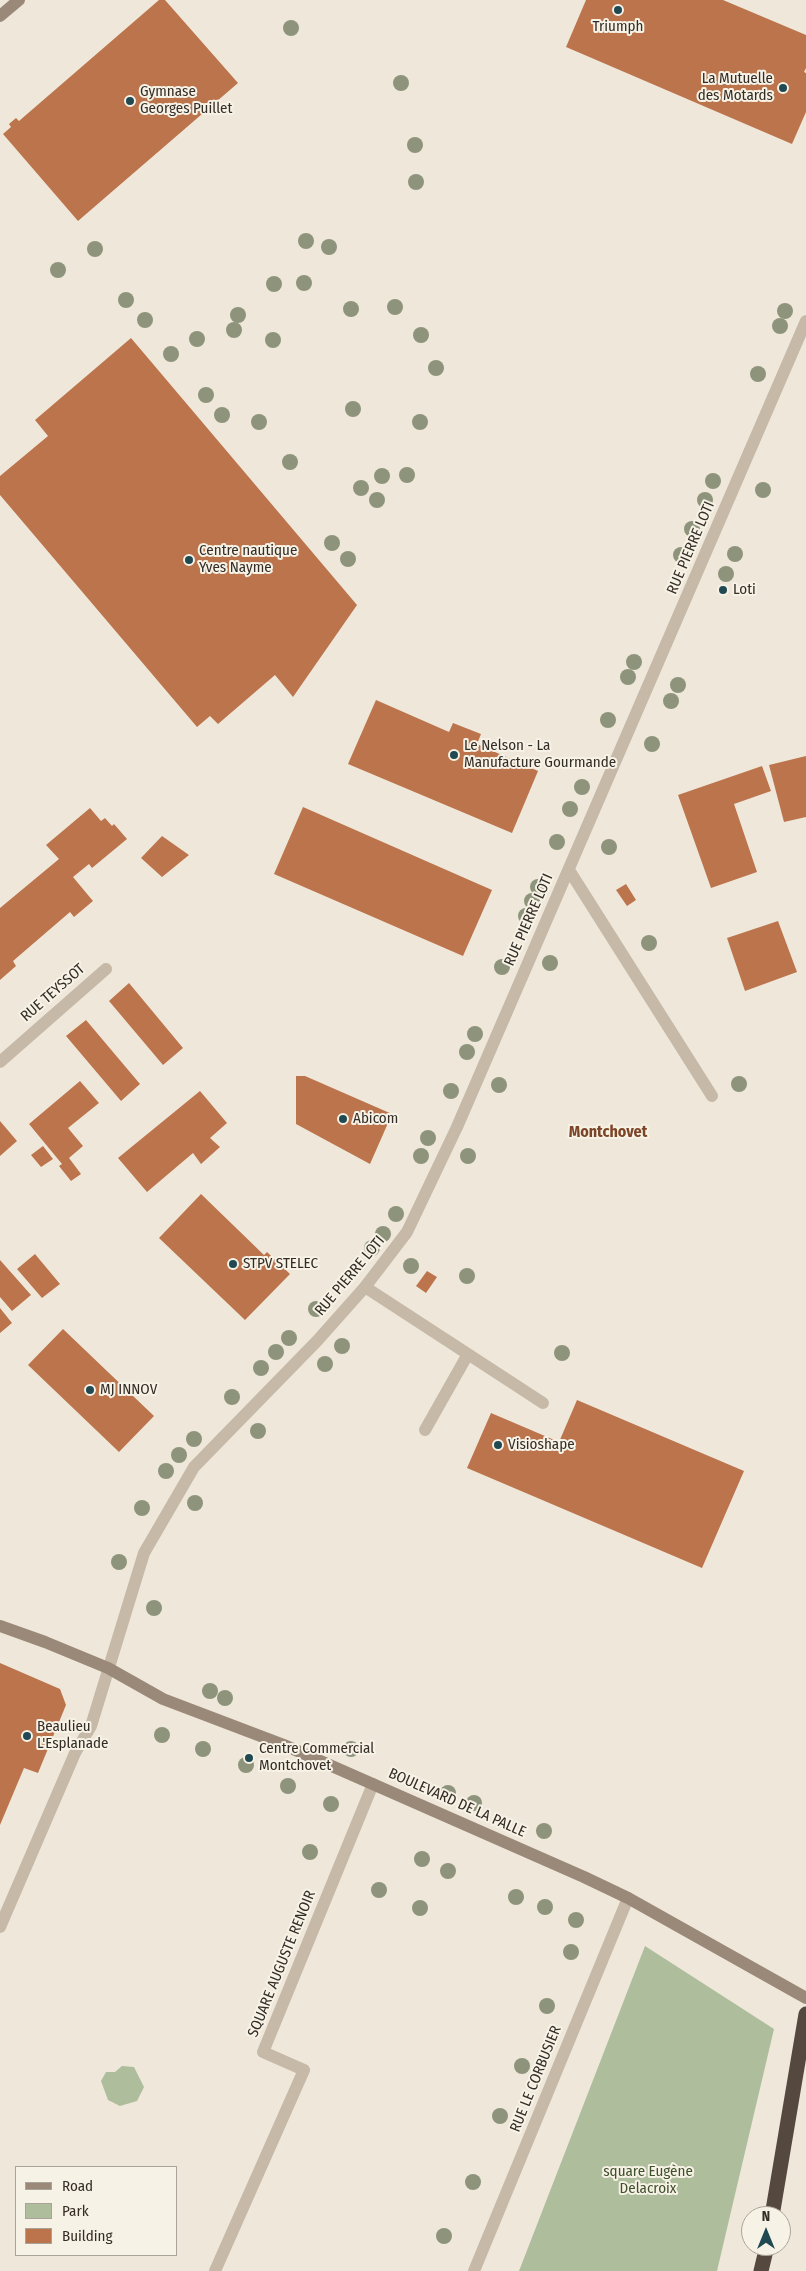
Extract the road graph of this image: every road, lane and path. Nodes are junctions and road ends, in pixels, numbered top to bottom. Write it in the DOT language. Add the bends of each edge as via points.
graph roads {
  1 [pos="19,0"];
  2 [pos="0,16"];
  3 [pos="806,321"];
  4 [pos="569,870"];
  5 [pos="106,969"];
  6 [pos="0,1062"];
  7 [pos="712,1096"];
  8 [pos="365,1287"];
  9 [pos="468,1354"];
  10 [pos="543,1403"];
  11 [pos="424,1430"];
  12 [pos="0,1626"];
  13 [pos="108,1668"];
  14 [pos="373,1784"];
  15 [pos="628,1898"];
  16 [pos="0,1927"];
  17 [pos="806,1998"];
  18 [pos="806,2014"];
  19 [pos="774,2206"];
  20 [pos="765,2256"];
  21 [pos="215,2271"];
  22 [pos="474,2271"];
  23 [pos="761,2271"];
  1 -- 2 [label="street"];
  3 -- 4 [label="street, RUE PIERRE LOTI"];
  4 -- 7 [label="street, RUE PIERRE LOTI"];
  4 -- 8 [label="street, RUE PIERRE LOTI" via="408,1232"];
  5 -- 6 [label="street, RUE TEYSSOT"];
  8 -- 9 [label="street"];
  8 -- 13 [label="street, RUE PIERRE LOTI" via="194,1467 144,1553"];
  9 -- 10 [label="street"];
  9 -- 11 [label="street"];
  12 -- 13 [label="street, BOULEVARD DE LA PALLE"];
  13 -- 14 [label="street, BOULEVARD DE LA PALLE" via="163,1699 276,1742"];
  13 -- 16 [label="street, RUE PIERRE LOTI" via="90,1726 75,1753"];
  14 -- 15 [label="street, BOULEVARD DE LA PALLE"];
  14 -- 21 [label="street, SQUARE AUGUSTE RENOIR" via="263,2052 304,2070"];
  15 -- 17 [label="street, BOULEVARD DE LA PALLE"];
  15 -- 22 [label="street, RUE LE CORBUSIER"];
  18 -- 19 [label="highway"];
  20 -- 23 [label="highway"];
}
